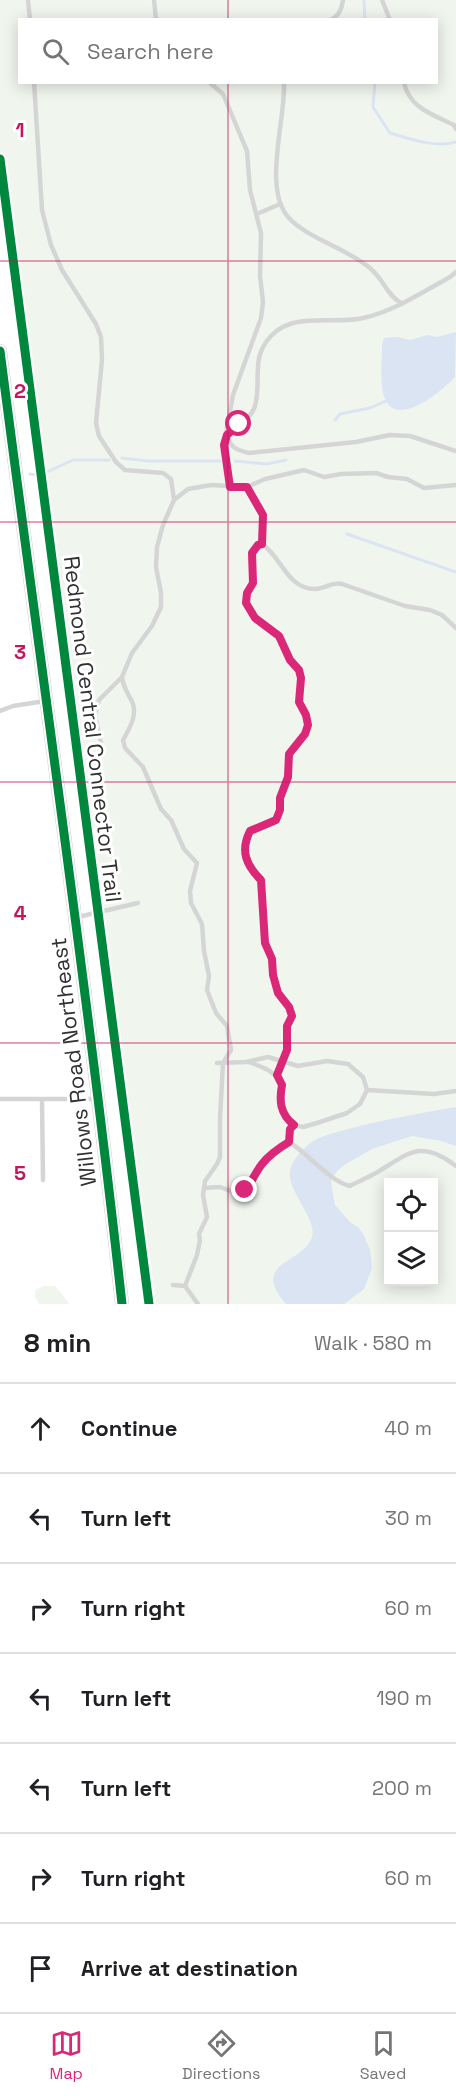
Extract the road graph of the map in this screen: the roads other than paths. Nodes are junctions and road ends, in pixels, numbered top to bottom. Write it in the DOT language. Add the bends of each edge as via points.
graph roads {
  1 [pos="28,0"];
  2 [pos="154,0"];
  3 [pos="343,0"];
  4 [pos="382,0"];
  5 [pos="30,18"];
  6 [pos="156,18"];
  7 [pos="335,18"];
  8 [pos="389,18"];
  9 [pos="34,84"];
  10 [pos="211,84"];
  11 [pos="284,84"];
  12 [pos="404,84"];
  13 [pos="456,129"];
  14 [pos="280,204"];
  15 [pos="257,214"];
  16 [pos="456,272"];
  17 [pos="401,303"];
  18 [pos="0,351"];
  19 [pos="227,435"];
  20 [pos="456,451"];
  21 [pos="456,485"];
  22 [pos="230,487"];
  23 [pos="247,487"];
  24 [pos="174,500"];
  25 [pos="262,544"];
  26 [pos="456,628"];
  27 [pos="122,677"];
  28 [pos="45,701"];
  29 [pos="0,711"];
  30 [pos="103,753"];
  31 [pos="138,903"];
  32 [pos="76,918"];
  33 [pos="283,1060"];
  34 [pos="246,1062"];
  35 [pos="217,1063"];
  36 [pos="223,1063"];
  37 [pos="277,1075"];
  38 [pos="366,1090"];
  39 [pos="456,1091"];
  40 [pos="0,1099"];
  41 [pos="42,1099"];
  42 [pos="98,1099"];
  43 [pos="294,1125"];
  44 [pos="289,1142"];
  45 [pos="456,1166"];
  46 [pos="43,1180"];
  47 [pos="204,1188"];
  48 [pos="173,1285"];
  49 [pos="185,1286"];
  50 [pos="122,1304"];
  51 [pos="198,1304"];
  1 -- 5 [label="lane"];
  2 -- 6 [label="lane"];
  3 -- 7 [label="lane"];
  4 -- 8 [label="lane"];
  9 -- 24 [label="lane" via="42,210 51,245 101,337 96,423 99,436 125,470 163,473 171,479"];
  10 -- 15 [label="lane" via="223,94 247,151 250,190"];
  11 -- 14 [label="lane" via="275,175"];
  12 -- 13 [label="lane" via="415,105"];
  14 -- 15 [label="lane"];
  14 -- 17 [label="lane" via="289,218 372,269"];
  15 -- 19 [label="lane" via="261,233 261,318 233,395"];
  16 -- 17 [label="lane"];
  17 -- 19 [label="lane" via="362,319 307,321 272,334 262,348 257,366 254,406 248,418"];
  18 -- 28 [label="main road, Willows Road Northeast"];
  19 -- 20 [label="lane" via="235,449 249,453 390,435 410,436"];
  19 -- 22 [label="lane" via="224,453"];
  21 -- 23 [label="lane" via="424,488 407,479 376,473 324,477 304,470"];
  22 -- 23 [label="lane"];
  22 -- 24 [label="lane" via="188,489"];
  23 -- 25 [label="lane" via="263,515"];
  24 -- 27 [label="lane" via="157,547 161,607"];
  25 -- 26 [label="lane" via="269,548 287,576 301,585 315,589 336,582 405,606 436,612"];
  25 -- 33 [label="lane" via="252,553 253,583 246,603 255,618 279,636 299,670 299,702 308,725 289,754 288,777 276,820 250,831 244,856 261,880 265,943 278,993 292,1016"];
  27 -- 30 [label="lane" via="99,700 95,715"];
  27 -- 36 [label="lane" via="134,706 133,720 123,740 125,748 143,766 161,809 171,820 184,849 197,863 191,903 202,924 209,976 207,990 216,1013 227,1026 231,1050"];
  28 -- 29 [label="lane"];
  28 -- 32 [label="main road, Willows Road Northeast"];
  31 -- 32 [label="lane"];
  32 -- 42 [label="main road, Willows Road Northeast"];
  33 -- 34 [label="lane" via="268,1057"];
  33 -- 37 [label="lane"];
  33 -- 38 [label="lane" via="298,1066 327,1061 348,1064 363,1077"];
  34 -- 36 [label="lane"];
  34 -- 37 [label="lane"];
  35 -- 36 [label="lane"];
  36 -- 47 [label="lane" via="220,1157"];
  37 -- 43 [label="lane" via="282,1085 281,1109"];
  38 -- 39 [label="lane" via="434,1094"];
  38 -- 43 [label="lane" via="360,1104 347,1113 303,1127"];
  40 -- 41 [label="lane"];
  41 -- 42 [label="lane"];
  41 -- 46 [label="lane"];
  42 -- 50 [label="main road, Willows Road Northeast"];
  43 -- 44 [label="lane"];
  44 -- 45 [label="lane" via="341,1184 350,1186 415,1151 443,1156"];
  44 -- 47 [label="lane" via="261,1165 245,1190"];
  47 -- 49 [label="lane" via="207,1217"];
  48 -- 49 [label="lane"];
  49 -- 51 [label="lane"];
}
